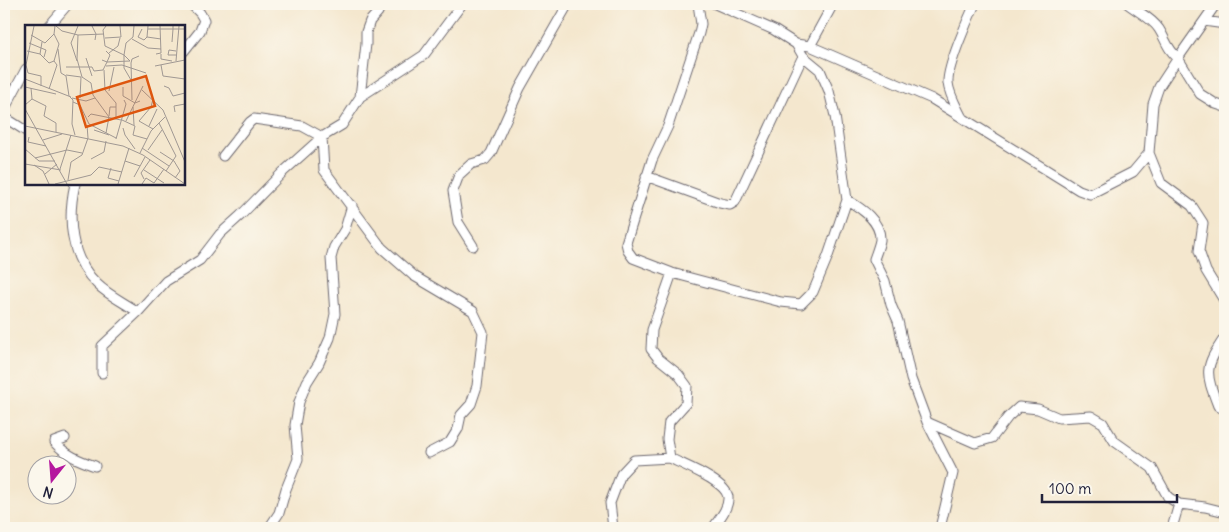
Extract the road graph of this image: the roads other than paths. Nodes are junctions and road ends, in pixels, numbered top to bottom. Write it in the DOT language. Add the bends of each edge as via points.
graph roads {
  1 [pos="68,4"];
  2 [pos="191,4"];
  3 [pos="381,4"];
  4 [pos="462,4"];
  5 [pos="568,4"];
  6 [pos="698,4"];
  7 [pos="715,4"];
  8 [pos="833,4"];
  9 [pos="975,4"];
  10 [pos="1128,4"];
  11 [pos="1216,4"];
  12 [pos="1204,21"];
  13 [pos="1225,24"];
  14 [pos="50,25"];
  15 [pos="796,44"];
  16 [pos="810,46"];
  17 [pos="185,50"];
  18 [pos="803,56"];
  19 [pos="1178,58"];
  20 [pos="25,70"];
  21 [pos="360,97"];
  22 [pos="1225,107"];
  23 [pos="4,110"];
  24 [pos="4,117"];
  25 [pos="961,117"];
  26 [pos="25,130"];
  27 [pos="322,137"];
  28 [pos="1149,153"];
  29 [pos="223,156"];
  30 [pos="646,176"];
  31 [pos="74,185"];
  32 [pos="846,200"];
  33 [pos="352,204"];
  34 [pos="473,246"];
  35 [pos="672,273"];
  36 [pos="1225,302"];
  37 [pos="138,312"];
  38 [pos="1225,336"];
  39 [pos="102,373"];
  40 [pos="1225,410"];
  41 [pos="927,422"];
  42 [pos="65,438"];
  43 [pos="429,453"];
  44 [pos="670,458"];
  45 [pos="95,466"];
  46 [pos="1179,504"];
  47 [pos="1225,512"];
  48 [pos="269,528"];
  49 [pos="613,528"];
  50 [pos="713,528"];
  51 [pos="940,528"];
  52 [pos="1172,528"];
  1 -- 14 [label="street"];
  2 -- 17 [label="street" via="204,20 200,31"];
  3 -- 21 [label="street" via="366,32"];
  4 -- 21 [label="street" via="424,55"];
  5 -- 34 [label="street" via="520,88 491,153 458,176 453,190 458,222"];
  6 -- 30 [label="street" via="699,33 668,126"];
  7 -- 15 [label="street" via="774,30"];
  8 -- 16 [label="street"];
  9 -- 25 [label="street" via="965,25 948,82"];
  10 -- 19 [label="street" via="1154,23"];
  11 -- 12 [label="street"];
  12 -- 13 [label="street"];
  12 -- 19 [label="street"];
  15 -- 16 [label="street"];
  15 -- 18 [label="street"];
  16 -- 25 [label="street" via="932,99"];
  18 -- 30 [label="street" via="735,202 730,205 720,203"];
  18 -- 32 [label="street" via="820,70 829,91"];
  19 -- 22 [label="street" via="1200,94"];
  19 -- 28 [label="street" via="1159,87 1153,104"];
  20 -- 23 [label="street"];
  21 -- 27 [label="street" via="342,125"];
  24 -- 26 [label="street"];
  25 -- 28 [label="street" via="1090,194 1133,172"];
  27 -- 29 [label="street" via="302,126 254,119"];
  27 -- 33 [label="street" via="324,170"];
  27 -- 37 [label="street" via="220,234 200,260 166,281"];
  28 -- 36 [label="street" via="1161,183 1192,206 1203,223 1199,251 1206,271"];
  30 -- 35 [label="street" via="626,243 628,252 640,262"];
  31 -- 37 [label="street" via="70,204 71,227 81,265 97,285"];
  32 -- 35 [label="street" via="813,292 801,304 781,302"];
  32 -- 41 [label="street" via="860,208 878,227 880,241 874,259 885,281 911,379"];
  33 -- 43 [label="street" via="382,248 414,276 473,311 483,332 478,386 471,404 461,415 458,429 450,442"];
  33 -- 48 [label="street" via="345,229 331,258 335,314 330,338 299,402 295,425 298,459 279,513"];
  35 -- 44 [label="street" via="652,330 651,349 687,386 686,403 669,422"];
  37 -- 39 [label="street" via="102,346"];
  38 -- 40 [label="street" via="1209,364 1208,381 1218,406"];
  41 -- 46 [label="street" via="975,443 992,438 1019,407 1059,418 1091,416 1103,423 1114,441 1152,468 1168,497"];
  41 -- 51 [label="street" via="953,473"];
  42 -- 45 [label="street" via="54,442 74,458"];
  44 -- 49 [label="street" via="634,460 621,474 610,503"];
  44 -- 50 [label="street" via="724,487 728,497 726,508"];
  46 -- 47 [label="street"];
  46 -- 52 [label="street"];
}
